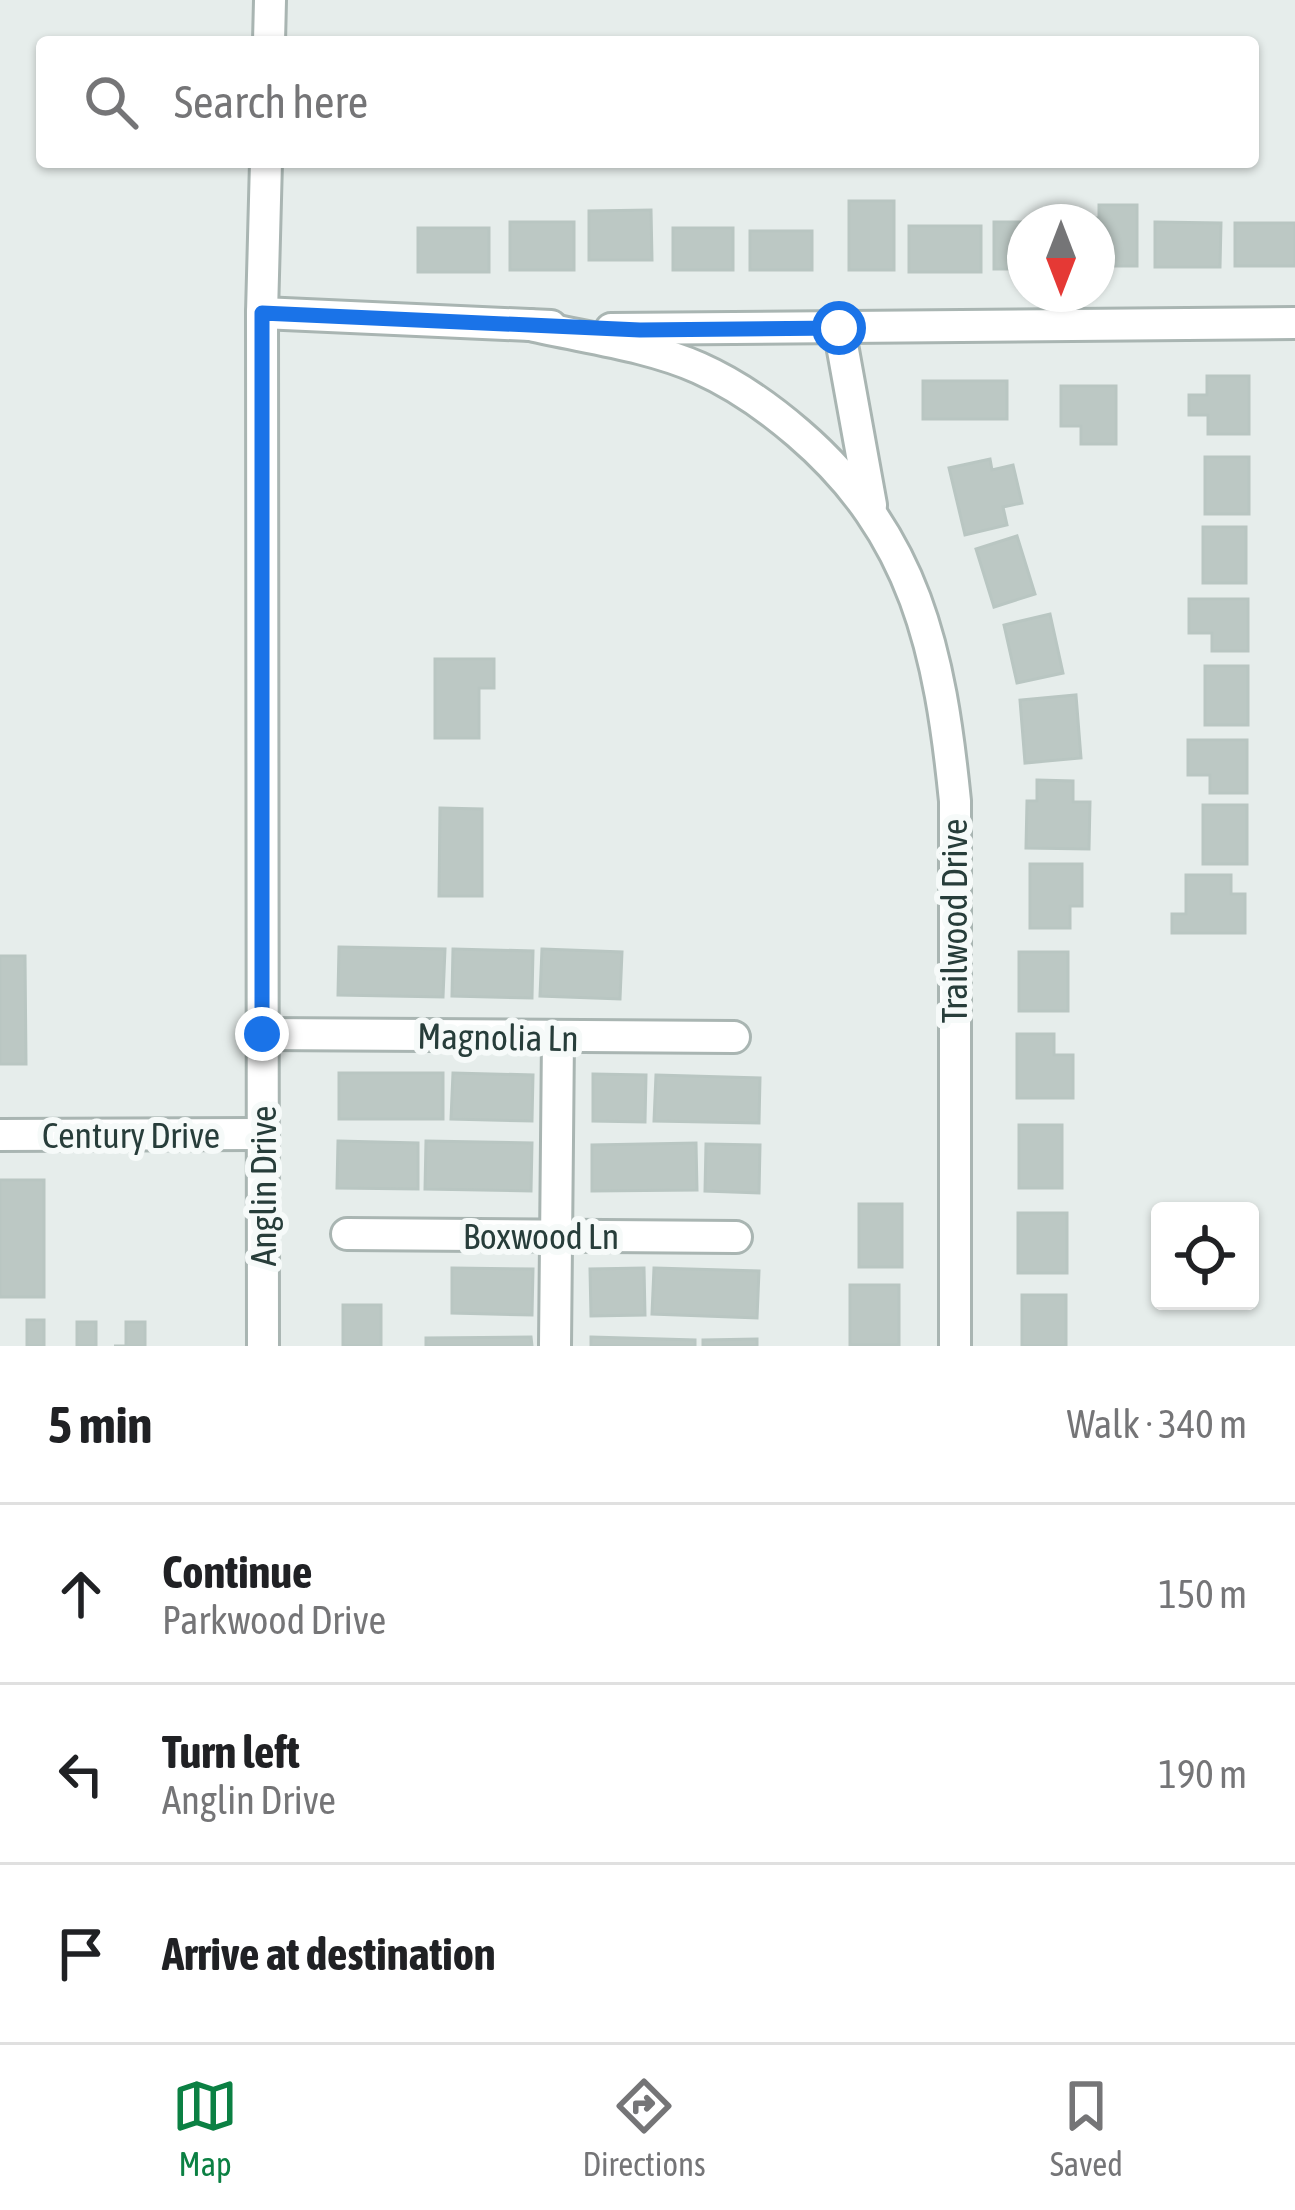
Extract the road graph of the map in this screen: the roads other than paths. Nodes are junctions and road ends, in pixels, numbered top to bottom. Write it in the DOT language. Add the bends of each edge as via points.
graph roads {
  1 [pos="270,0"];
  2 [pos="269,36"];
  3 [pos="266,168"];
  4 [pos="262,313"];
  5 [pos="1295,322"];
  6 [pos="530,325"];
  7 [pos="839,328"];
  8 [pos="872,511"];
  9 [pos="262,1034"];
  10 [pos="734,1037"];
  11 [pos="558,1038"];
  12 [pos="262,1134"];
  13 [pos="0,1135"];
  14 [pos="346,1234"];
  15 [pos="556,1236"];
  16 [pos="736,1237"];
  17 [pos="262,1346"];
  18 [pos="555,1346"];
  19 [pos="955,1346"];
  1 -- 2 [label="street"];
  3 -- 4 [label="street, Anglin Drive"];
  4 -- 6 [label="street"];
  4 -- 9 [label="street, Anglin Drive"];
  5 -- 7 [label="street"];
  6 -- 7 [label="street"];
  6 -- 8 [label="street, Trailwood Drive" via="647,351 730,385 835,465"];
  7 -- 8 [label="street, Trailwood Drive"];
  8 -- 19 [label="street, Trailwood Drive" via="917,599 947,722 955,801"];
  9 -- 11 [label="street, Magnolia Ln"];
  9 -- 12 [label="street, Anglin Drive"];
  10 -- 11 [label="street, Magnolia Ln"];
  11 -- 15 [label="street"];
  12 -- 13 [label="street, Century Drive"];
  12 -- 17 [label="street, Anglin Drive"];
  14 -- 15 [label="street, Boxwood Ln"];
  15 -- 16 [label="street, Boxwood Ln"];
  15 -- 18 [label="street"];
}
